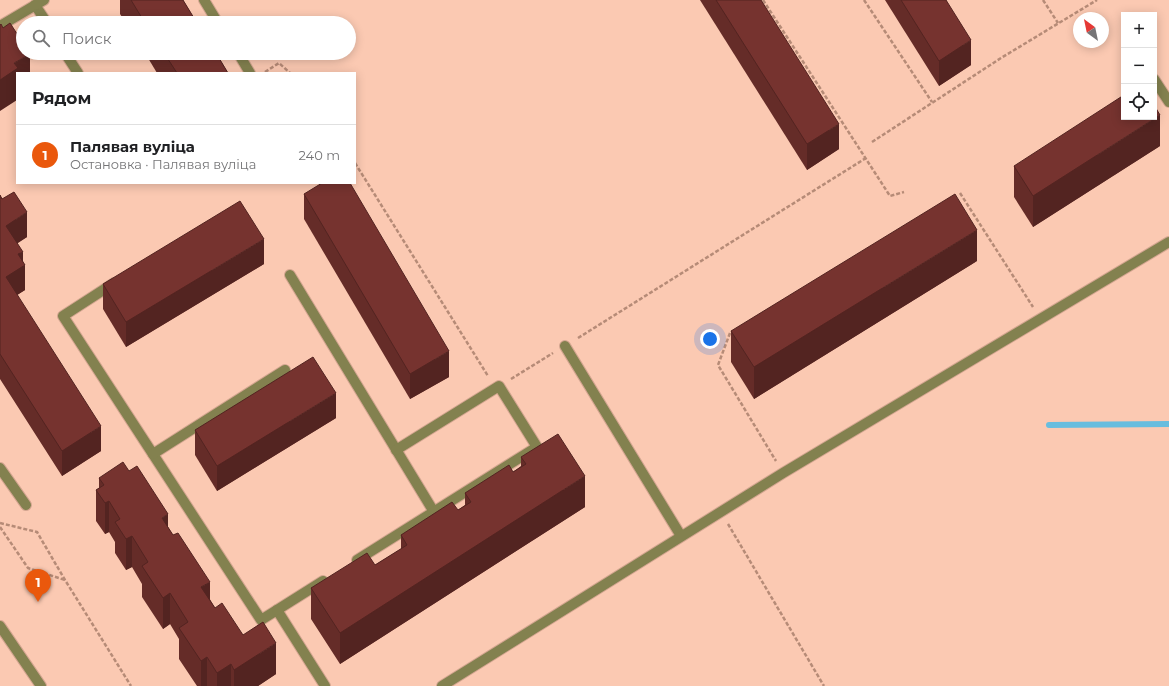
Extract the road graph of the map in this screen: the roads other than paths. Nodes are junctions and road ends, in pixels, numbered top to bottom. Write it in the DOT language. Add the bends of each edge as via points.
graph roads {
  1 [pos="204,0"];
  2 [pos="40,2"];
  3 [pos="16,16"];
  4 [pos="17,16"];
  5 [pos="45,16"];
  6 [pos="214,16"];
  7 [pos="0,26"];
  8 [pos="70,60"];
  9 [pos="242,60"];
  10 [pos="77,72"];
  11 [pos="249,72"];
  12 [pos="1157,84"];
  13 [pos="1169,102"];
  14 [pos="1169,242"];
  15 [pos="290,275"];
  16 [pos="122,277"];
  17 [pos="565,346"];
  18 [pos="285,370"];
  19 [pos="396,450"];
  20 [pos="153,454"];
  21 [pos="0,468"];
  22 [pos="26,505"];
  23 [pos="434,512"];
  24 [pos="681,536"];
  25 [pos="349,565"];
  26 [pos="329,577"];
  27 [pos="277,610"];
  28 [pos="0,626"];
  29 [pos="41,686"];
  30 [pos="324,686"];
  31 [pos="442,686"];
  1 -- 6 [label="street"];
  2 -- 4 [label="street"];
  2 -- 5 [label="street"];
  3 -- 7 [label="street"];
  8 -- 10 [label="street"];
  9 -- 11 [label="street"];
  12 -- 13 [label="street"];
  14 -- 24 [label="street"];
  15 -- 19 [label="street"];
  16 -- 20 [label="street" via="64,316"];
  17 -- 24 [label="street"];
  18 -- 20 [label="street"];
  19 -- 23 [label="street"];
  19 -- 23 [label="street" via="499,386 537,447"];
  20 -- 27 [label="street" via="261,620"];
  21 -- 22 [label="street"];
  23 -- 25 [label="street"];
  24 -- 31 [label="street"];
  26 -- 27 [label="street"];
  27 -- 30 [label="street"];
  28 -- 29 [label="street"];
}
